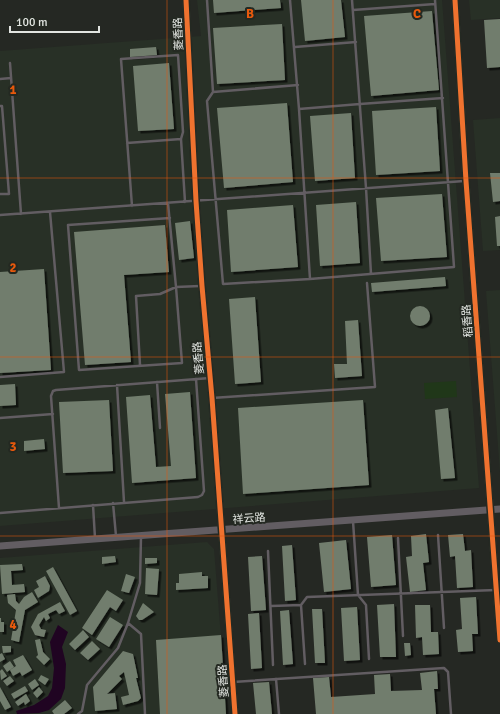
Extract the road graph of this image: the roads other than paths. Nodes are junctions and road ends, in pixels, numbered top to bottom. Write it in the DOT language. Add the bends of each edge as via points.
graph roads {
  1 [pos="186,0"];
  2 [pos="207,0"];
  3 [pos="290,0"];
  4 [pos="352,0"];
  5 [pos="435,0"];
  6 [pos="456,0"];
  7 [pos="435,4"];
  8 [pos="353,10"];
  9 [pos="356,42"];
  10 [pos="295,47"];
  11 [pos="10,63"];
  12 [pos="11,78"];
  13 [pos="0,80"];
  14 [pos="298,85"];
  15 [pos="213,92"];
  16 [pos="443,98"];
  17 [pos="360,104"];
  18 [pos="0,106"];
  19 [pos="299,109"];
  20 [pos="181,139"];
  21 [pos="127,143"];
  22 [pos="466,181"];
  23 [pos="448,182"];
  24 [pos="366,188"];
  25 [pos="305,193"];
  26 [pos="0,194"];
  27 [pos="216,199"];
  28 [pos="196,201"];
  29 [pos="185,202"];
  30 [pos="168,203"];
  31 [pos="132,206"];
  32 [pos="50,212"];
  33 [pos="22,214"];
  34 [pos="0,215"];
  35 [pos="170,218"];
  36 [pos="371,274"];
  37 [pos="310,279"];
  38 [pos="367,283"];
  39 [pos="202,286"];
  40 [pos="176,287"];
  41 [pos="140,366"];
  42 [pos="0,377"];
  43 [pos="210,378"];
  44 [pos="196,379"];
  45 [pos="157,382"];
  46 [pos="117,385"];
  47 [pos="212,398"];
  48 [pos="52,414"];
  49 [pos="0,418"];
  50 [pos="160,428"];
  51 [pos="113,503"];
  52 [pos="124,503"];
  53 [pos="93,505"];
  54 [pos="59,508"];
  55 [pos="500,509"];
  56 [pos="491,510"];
  57 [pos="0,513"];
  58 [pos="353,521"];
  59 [pos="222,531"];
  60 [pos="438,535"];
  61 [pos="141,536"];
  62 [pos="116,538"];
  63 [pos="398,538"];
  64 [pos="95,540"];
  65 [pos="0,546"];
  66 [pos="268,551"];
  67 [pos="442,592"];
  68 [pos="401,593"];
  69 [pos="358,595"];
  70 [pos="498,595"];
  71 [pos="301,605"];
  72 [pos="271,606"];
  73 [pos="128,623"];
  74 [pos="444,628"];
  75 [pos="403,636"];
  76 [pos="500,640"];
  77 [pos="368,659"];
  78 [pos="305,664"];
  79 [pos="273,665"];
  80 [pos="276,679"];
  81 [pos="233,682"];
  82 [pos="78,714"];
  83 [pos="146,714"];
  84 [pos="235,714"];
  85 [pos="279,714"];
  86 [pos="451,714"];
  1 -- 28 [label="street, 菱香路"];
  2 -- 15 [label="lane"];
  3 -- 10 [label="lane"];
  4 -- 8 [label="lane"];
  5 -- 7 [label="lane"];
  6 -- 22 [label="street, 稻香路"];
  7 -- 8 [label="lane"];
  7 -- 16 [label="lane"];
  8 -- 9 [label="lane"];
  9 -- 10 [label="lane"];
  9 -- 17 [label="lane"];
  10 -- 14 [label="lane"];
  11 -- 12 [label="lane"];
  12 -- 13 [label="lane"];
  12 -- 33 [label="lane"];
  14 -- 15 [label="lane"];
  14 -- 19 [label="lane"];
  15 -- 27 [label="lane" via="207,101"];
  16 -- 17 [label="lane"];
  16 -- 23 [label="lane"];
  17 -- 19 [label="lane"];
  17 -- 24 [label="lane"];
  18 -- 26 [label="lane" via="9,194"];
  19 -- 25 [label="lane"];
  20 -- 21 [label="lane"];
  20 -- 21 [label="lane" via="183,132 178,55 121,59"];
  20 -- 29 [label="lane"];
  21 -- 31 [label="lane"];
  22 -- 23 [label="lane"];
  22 -- 56 [label="street, 稻香路"];
  23 -- 24 [label="lane"];
  23 -- 36 [label="lane" via="454,267"];
  24 -- 25 [label="lane"];
  24 -- 36 [label="lane"];
  25 -- 27 [label="lane"];
  25 -- 37 [label="lane"];
  27 -- 28 [label="lane"];
  27 -- 37 [label="lane" via="223,284"];
  28 -- 29 [label="lane"];
  28 -- 39 [label="street, 菱香路"];
  29 -- 30 [label="lane"];
  30 -- 31 [label="lane"];
  30 -- 35 [label="lane"];
  31 -- 32 [label="lane"];
  32 -- 33 [label="lane"];
  32 -- 42 [label="lane" via="64,372"];
  33 -- 34 [label="lane"];
  35 -- 40 [label="lane"];
  35 -- 41 [label="lane" via="68,225 80,370"];
  36 -- 37 [label="lane"];
  38 -- 47 [label="lane" via="375,387"];
  39 -- 40 [label="lane"];
  39 -- 43 [label="street, 菱香路"];
  40 -- 41 [label="lane" via="160,294 136,296"];
  40 -- 41 [label="lane" via="182,362"];
  43 -- 44 [label="lane"];
  43 -- 47 [label="street, 菱香路"];
  44 -- 45 [label="lane"];
  44 -- 52 [label="lane" via="204,491 202,495"];
  45 -- 46 [label="lane"];
  45 -- 50 [label="lane"];
  46 -- 48 [label="lane" via="52,391"];
  46 -- 52 [label="lane"];
  47 -- 59 [label="street, 菱香路"];
  48 -- 49 [label="lane"];
  48 -- 54 [label="lane"];
  51 -- 52 [label="lane"];
  51 -- 53 [label="lane"];
  51 -- 62 [label="lane"];
  53 -- 54 [label="lane"];
  53 -- 64 [label="lane"];
  54 -- 57 [label="lane"];
  55 -- 56 [label="street, 祥云路"];
  56 -- 58 [label="street, 祥云路"];
  56 -- 70 [label="street, 稻香路"];
  58 -- 59 [label="street, 祥云路"];
  58 -- 69 [label="lane"];
  59 -- 61 [label="street, 祥云路"];
  59 -- 81 [label="street, 菱香路"];
  60 -- 67 [label="lane"];
  61 -- 62 [label="street, 祥云路"];
  61 -- 73 [label="lane" via="140,583"];
  62 -- 64 [label="street, 祥云路"];
  63 -- 68 [label="lane"];
  64 -- 65 [label="street, 祥云路"];
  66 -- 72 [label="lane"];
  67 -- 68 [label="lane"];
  67 -- 70 [label="lane"];
  67 -- 74 [label="lane"];
  68 -- 69 [label="lane"];
  68 -- 75 [label="lane"];
  69 -- 71 [label="lane" via="306,597"];
  69 -- 77 [label="lane" via="366,605"];
  70 -- 76 [label="street, 稻香路"];
  71 -- 72 [label="lane"];
  71 -- 78 [label="lane"];
  72 -- 79 [label="lane"];
  73 -- 82 [label="lane" via="118,648 87,685 82,711"];
  73 -- 83 [label="lane" via="141,634"];
  80 -- 81 [label="lane"];
  80 -- 85 [label="lane"];
  80 -- 86 [label="lane" via="444,668 448,672"];
  81 -- 84 [label="street, 菱香路"];
}
